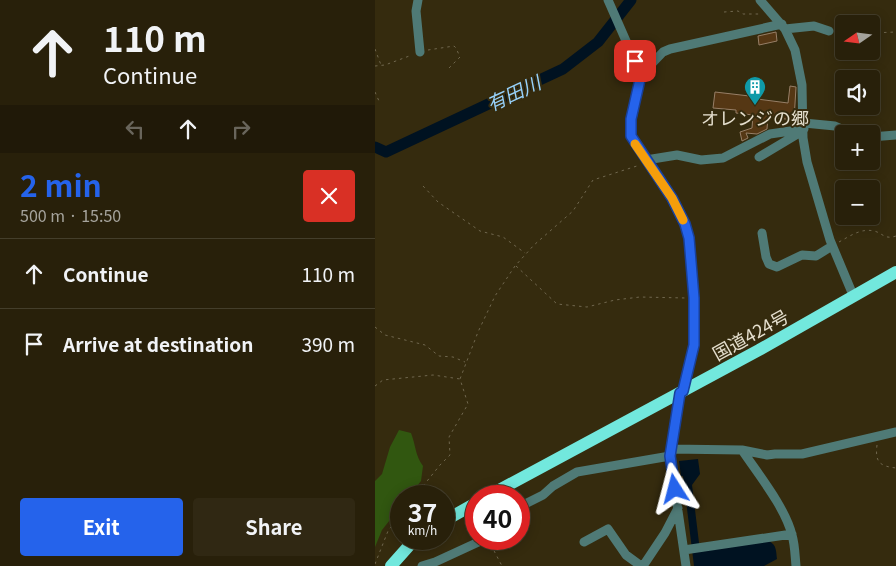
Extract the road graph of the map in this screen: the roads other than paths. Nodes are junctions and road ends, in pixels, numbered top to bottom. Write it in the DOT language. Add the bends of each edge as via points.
graph roads {
  1 [pos="418,0"];
  2 [pos="608,0"];
  3 [pos="760,0"];
  4 [pos="784,26"];
  5 [pos="829,31"];
  6 [pos="420,52"];
  7 [pos="641,75"];
  8 [pos="835,126"];
  9 [pos="804,128"];
  10 [pos="896,135"];
  11 [pos="880,136"];
  12 [pos="759,157"];
  13 [pos="647,160"];
  14 [pos="762,233"];
  15 [pos="832,246"];
  16 [pos="896,272"];
  17 [pos="853,295"];
  18 [pos="681,392"];
  19 [pos="896,432"];
  20 [pos="742,450"];
  21 [pos="671,452"];
  22 [pos="508,485"];
  23 [pos="530,502"];
  24 [pos="678,507"];
  25 [pos="792,534"];
  26 [pos="583,542"];
  27 [pos="465,548"];
  28 [pos="405,550"];
  29 [pos="684,550"];
  30 [pos="426,565"];
  31 [pos="391,566"];
  32 [pos="642,566"];
  33 [pos="686,566"];
  34 [pos="796,566"];
  1 -- 6 [label="street" via="415,11"];
  2 -- 7 [label="street"];
  3 -- 4 [label="street"];
  4 -- 5 [label="street" via="814,26"];
  4 -- 7 [label="street" via="670,48"];
  4 -- 9 [label="street" via="801,74"];
  7 -- 13 [label="street" via="630,129 634,142"];
  8 -- 9 [label="street"];
  9 -- 12 [label="street"];
  9 -- 13 [label="street" via="770,134 723,158 701,160 677,155"];
  9 -- 15 [label="street" via="807,162"];
  10 -- 11 [label="street"];
  13 -- 18 [label="street" via="672,198 689,238 694,345"];
  14 -- 15 [label="street" via="769,264 777,267 802,255 815,256"];
  15 -- 17 [label="street"];
  16 -- 17 [label="highway, 国道424号"];
  17 -- 18 [label="highway, 国道424号"];
  18 -- 21 [label="street"];
  18 -- 22 [label="highway, 国道424号"];
  19 -- 20 [label="street" via="802,454 767,455"];
  20 -- 21 [label="street"];
  20 -- 25 [label="street" via="775,499"];
  21 -- 23 [label="street" via="577,472"];
  21 -- 24 [label="street"];
  24 -- 29 [label="street"];
  24 -- 32 [label="street"];
  25 -- 29 [label="street"];
  25 -- 34 [label="street"];
  26 -- 32 [label="street" via="608,528 626,555"];
  27 -- 30 [label="street"];
  28 -- 31 [label="highway"];
  29 -- 33 [label="street"];
}
